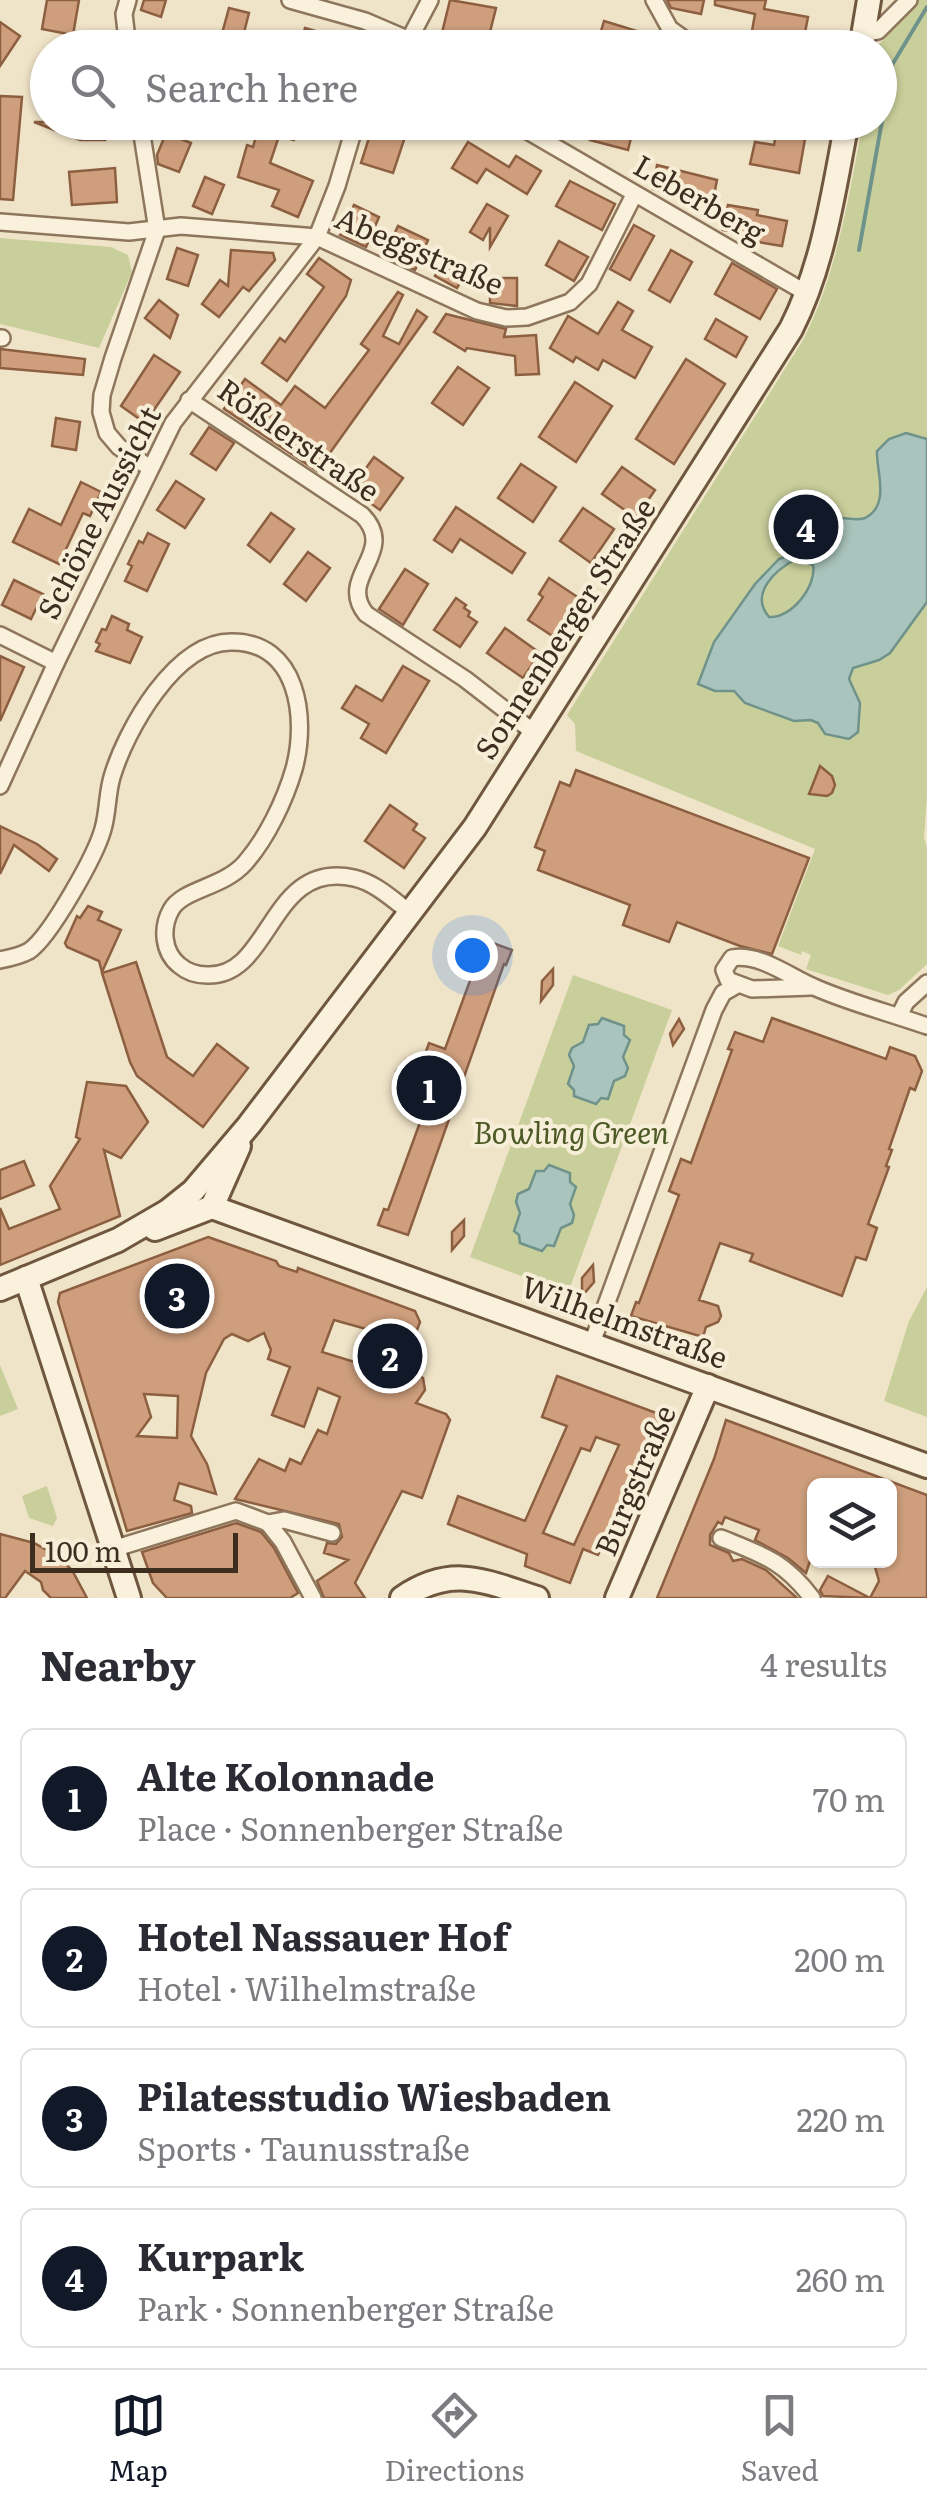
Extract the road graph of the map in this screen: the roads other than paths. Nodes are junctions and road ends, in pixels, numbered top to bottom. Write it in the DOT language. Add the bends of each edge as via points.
graph roads {
  1 [pos="290,0"];
  2 [pos="430,0"];
  3 [pos="654,0"];
  4 [pos="869,0"];
  5 [pos="908,0"];
  6 [pos="125,1"];
  7 [pos="385,29"];
  8 [pos="126,30"];
  9 [pos="414,30"];
  10 [pos="671,30"];
  11 [pos="864,30"];
  12 [pos="879,30"];
  13 [pos="143,140"];
  14 [pos="350,140"];
  15 [pos="542,140"];
  16 [pos="843,140"];
  17 [pos="634,196"];
  18 [pos="0,222"];
  19 [pos="157,230"];
  20 [pos="317,237"];
  21 [pos="808,294"];
  22 [pos="189,400"];
  23 [pos="150,468"];
  24 [pos="0,635"];
  25 [pos="56,663"];
  26 [pos="536,734"];
  27 [pos="0,786"];
  28 [pos="411,914"];
  29 [pos="0,960"];
  30 [pos="927,983"];
  31 [pos="737,985"];
  32 [pos="811,986"];
  33 [pos="899,1016"];
  34 [pos="927,1026"];
  35 [pos="250,1125"];
  36 [pos="209,1171"];
  37 [pos="212,1200"];
  38 [pos="168,1211"];
  39 [pos="118,1240"];
  40 [pos="26,1278"];
  41 [pos="0,1289"];
  42 [pos="592,1343"];
  43 [pos="708,1386"];
  44 [pos="927,1466"];
  45 [pos="268,1523"];
  46 [pos="332,1533"];
  47 [pos="721,1538"];
  48 [pos="113,1549"];
  49 [pos="129,1598"];
  50 [pos="313,1598"];
  51 [pos="402,1598"];
  52 [pos="537,1598"];
  53 [pos="617,1598"];
  54 [pos="812,1598"];
  1 -- 7 [label="street"];
  2 -- 9 [label="street"];
  3 -- 10 [label="street"];
  4 -- 11 [label="main road"];
  5 -- 12 [label="street"];
  6 -- 8 [label="street"];
  13 -- 19 [label="street"];
  14 -- 20 [label="street, Schöne Aussicht"];
  15 -- 17 [label="street, Leberberg"];
  16 -- 21 [label="main road, Sonnenberger Straße"];
  17 -- 20 [label="street, Abeggstraße" via="590,284 570,302 527,318 477,311"];
  17 -- 21 [label="street, Leberberg"];
  18 -- 19 [label="street, Abeggstraße"];
  19 -- 20 [label="street, Abeggstraße" via="181,226"];
  19 -- 23 [label="street" via="112,358 101,412 119,447"];
  20 -- 22 [label="street, Schöne Aussicht"];
  21 -- 26 [label="main road, Sonnenberger Straße"];
  22 -- 23 [label="street, Schöne Aussicht"];
  22 -- 26 [label="street, Rößlerstraße" via="362,515 376,544 358,586 358,605"];
  23 -- 25 [label="street, Schöne Aussicht"];
  24 -- 25 [label="street"];
  25 -- 27 [label="street, Schöne Aussicht"];
  26 -- 28 [label="main road, Sonnenberger Straße"];
  28 -- 29 [label="street" via="365,882 330,877 292,894 228,972 195,974 172,958 164,936 170,910 245,863 297,755 296,692 284,666 256,646 224,642 187,658 146,707 112,778 103,831 56,919 30,951"];
  28 -- 35 [label="main road, Sonnenberger Straße"];
  30 -- 33 [label="street"];
  31 -- 32 [label="street"];
  31 -- 32 [label="street" via="724,970 740,956"];
  31 -- 42 [label="street" via="717,1003"];
  32 -- 33 [label="street"];
  33 -- 34 [label="street"];
  35 -- 36 [label="main road, Sonnenberger Straße"];
  35 -- 37 [label="main road, Sonnenberger Straße"];
  36 -- 37 [label="main road"];
  36 -- 38 [label="main road, Sonnenberger Straße"];
  37 -- 38 [label="main road"];
  37 -- 39 [label="main road" via="172,1224"];
  37 -- 42 [label="main road, Wilhelmstraße"];
  38 -- 39 [label="main road"];
  39 -- 40 [label="main road"];
  40 -- 41 [label="main road"];
  40 -- 48 [label="main road"];
  42 -- 43 [label="main road, Wilhelmstraße"];
  43 -- 44 [label="main road, Wilhelmstraße"];
  43 -- 53 [label="main road, Burgstraße"];
  45 -- 46 [label="street" via="284,1520"];
  45 -- 48 [label="street" via="228,1512"];
  45 -- 50 [label="street"];
  47 -- 54 [label="street" via="773,1558"];
  48 -- 49 [label="main road"];
  51 -- 52 [label="main road" via="445,1577"];
}
